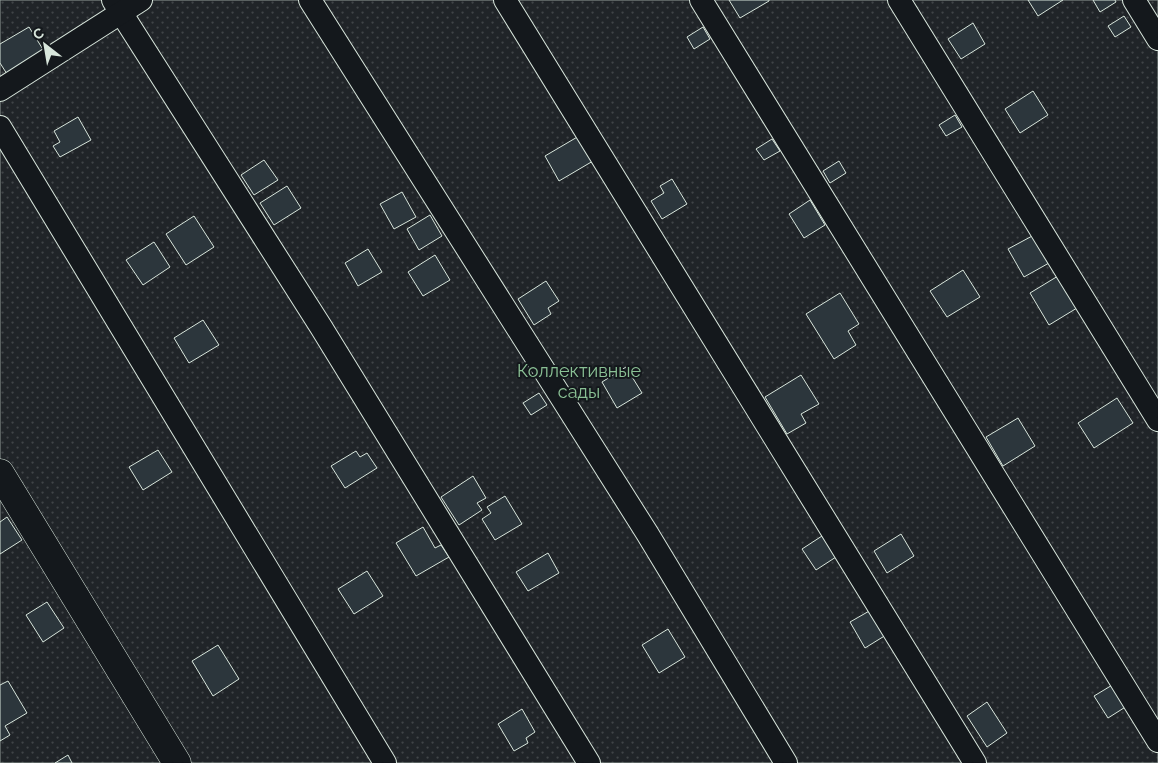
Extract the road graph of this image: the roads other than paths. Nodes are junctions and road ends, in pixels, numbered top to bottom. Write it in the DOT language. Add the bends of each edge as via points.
graph roads {
  1 [pos="142,0"];
  2 [pos="310,0"];
  3 [pos="505,0"];
  4 [pos="701,0"];
  5 [pos="899,0"];
  6 [pos="1134,0"];
  7 [pos="117,7"];
  8 [pos="1158,39"];
  9 [pos="0,90"];
  10 [pos="0,127"];
  11 [pos="1158,420"];
  12 [pos="0,473"];
  13 [pos="1158,741"];
  14 [pos="178,763"];
  15 [pos="385,763"];
  16 [pos="589,763"];
  17 [pos="786,763"];
  18 [pos="975,763"];
  1 -- 7 [label="street"];
  2 -- 17 [label="street" via="646,533"];
  3 -- 18 [label="street"];
  4 -- 13 [label="street"];
  5 -- 11 [label="street"];
  6 -- 8 [label="street"];
  7 -- 9 [label="street"];
  7 -- 16 [label="street" via="321,326"];
  10 -- 15 [label="street"];
  12 -- 14 [label="main road"];
}
